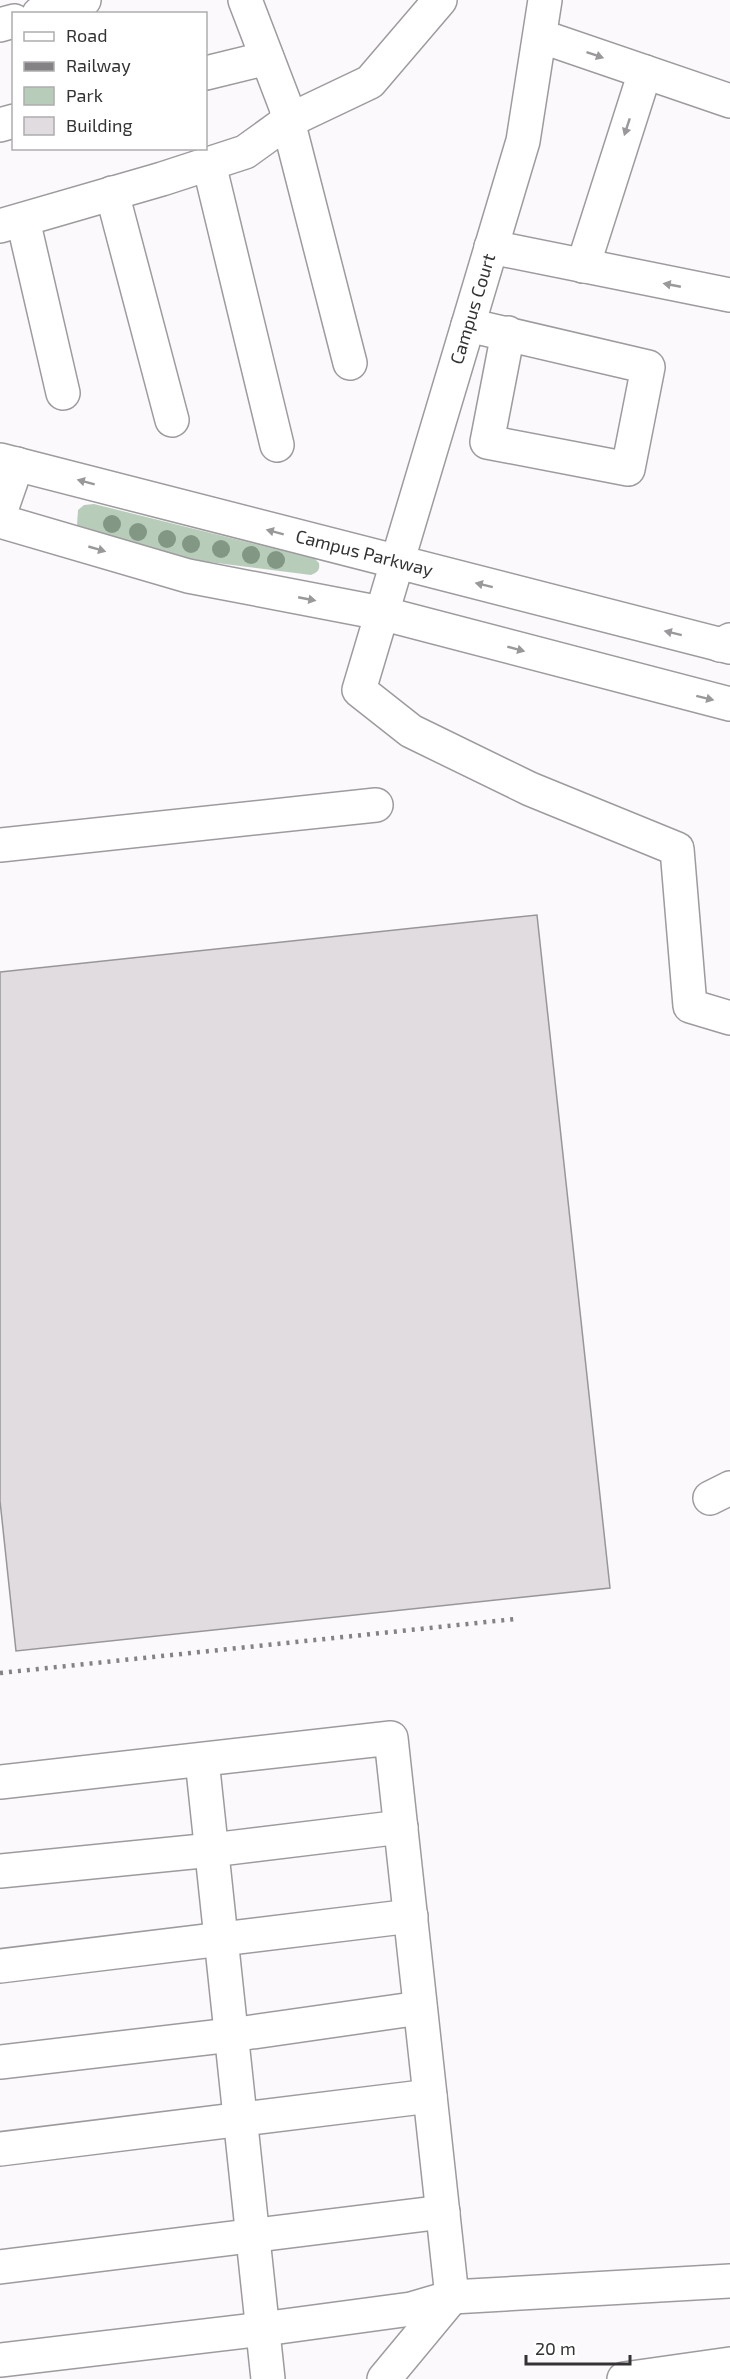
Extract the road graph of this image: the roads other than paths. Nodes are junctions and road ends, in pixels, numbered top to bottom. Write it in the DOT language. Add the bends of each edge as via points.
graph roads {
  1 [pos="84,0"];
  2 [pos="245,0"];
  3 [pos="440,0"];
  4 [pos="545,0"];
  5 [pos="45,12"];
  6 [pos="540,36"];
  7 [pos="267,58"];
  8 [pos="645,72"];
  9 [pos="207,73"];
  10 [pos="730,100"];
  11 [pos="288,121"];
  12 [pos="209,164"];
  13 [pos="112,194"];
  14 [pos="11,223"];
  15 [pos="491,247"];
  16 [pos="583,266"];
  17 [pos="730,295"];
  18 [pos="468,324"];
  19 [pos="508,333"];
  20 [pos="350,363"];
  21 [pos="63,393"];
  22 [pos="172,420"];
  23 [pos="277,445"];
  24 [pos="8,462"];
  25 [pos="0,513"];
  26 [pos="0,521"];
  27 [pos="396,563"];
  28 [pos="381,613"];
  29 [pos="727,644"];
  30 [pos="730,704"];
  31 [pos="376,805"];
  32 [pos="0,845"];
  33 [pos="730,1018"];
  34 [pos="202,1760"];
  35 [pos="0,1782"];
  36 [pos="401,1827"];
  37 [pos="212,1850"];
  38 [pos="0,1871"];
  39 [pos="411,1916"];
  40 [pos="222,1939"];
  41 [pos="0,1966"];
  42 [pos="420,2008"];
  43 [pos="231,2035"];
  44 [pos="0,2062"];
  45 [pos="430,2096"];
  46 [pos="240,2119"];
  47 [pos="0,2149"];
  48 [pos="443,2212"];
  49 [pos="253,2237"];
  50 [pos="0,2267"];
  51 [pos="730,2281"];
  52 [pos="452,2297"];
  53 [pos="263,2330"];
  54 [pos="0,2360"];
  55 [pos="730,2364"];
  56 [pos="268,2379"];
  57 [pos="384,2379"];
  58 [pos="624,2379"];
  1 -- 5 [label="street"];
  2 -- 7 [label="street"];
  3 -- 11 [label="street" via="370,82"];
  4 -- 6 [label="street, Campus Court"];
  6 -- 8 [label="street, one-way"];
  6 -- 15 [label="street, Campus Court" via="523,141"];
  7 -- 9 [label="street"];
  7 -- 11 [label="street"];
  8 -- 10 [label="street"];
  8 -- 16 [label="street, one-way"];
  11 -- 12 [label="street" via="245,152"];
  11 -- 20 [label="street"];
  12 -- 13 [label="street"];
  12 -- 23 [label="street"];
  13 -- 14 [label="street"];
  13 -- 22 [label="street"];
  14 -- 21 [label="street"];
  15 -- 16 [label="street"];
  15 -- 18 [label="street, Campus Court"];
  17 -- 16 [label="street, one-way"];
  18 -- 19 [label="street"];
  18 -- 27 [label="street, Campus Court"];
  19 -- 19 [label="street" via="648,367 628,469 487,442"];
  24 -- 25 [label="street"];
  27 -- 24 [label="street, Campus Parkway, one-way"];
  26 -- 28 [label="street, one-way" via="188,576"];
  27 -- 28 [label="street, Campus Court"];
  29 -- 27 [label="street, Campus Parkway, one-way"];
  28 -- 30 [label="street, one-way"];
  28 -- 33 [label="street, Campus Court" via="359,690 411,731 530,789 676,849 690,1006"];
  31 -- 32 [label="street"];
  34 -- 35 [label="street"];
  34 -- 36 [label="street" via="391,1738"];
  34 -- 37 [label="street"];
  36 -- 37 [label="street"];
  36 -- 39 [label="street"];
  37 -- 38 [label="street"];
  37 -- 40 [label="street"];
  39 -- 40 [label="street"];
  39 -- 42 [label="street"];
  40 -- 41 [label="street"];
  40 -- 43 [label="street"];
  42 -- 43 [label="street"];
  42 -- 45 [label="street"];
  43 -- 44 [label="street"];
  43 -- 46 [label="street"];
  45 -- 46 [label="street"];
  45 -- 48 [label="street"];
  46 -- 47 [label="street"];
  46 -- 49 [label="street"];
  48 -- 49 [label="street"];
  48 -- 52 [label="street"];
  49 -- 50 [label="street"];
  49 -- 53 [label="street"];
  51 -- 52 [label="street"];
  52 -- 53 [label="street" via="411,2309"];
  52 -- 57 [label="street"];
  53 -- 54 [label="street"];
  53 -- 56 [label="street"];
  55 -- 58 [label="street"];
}
